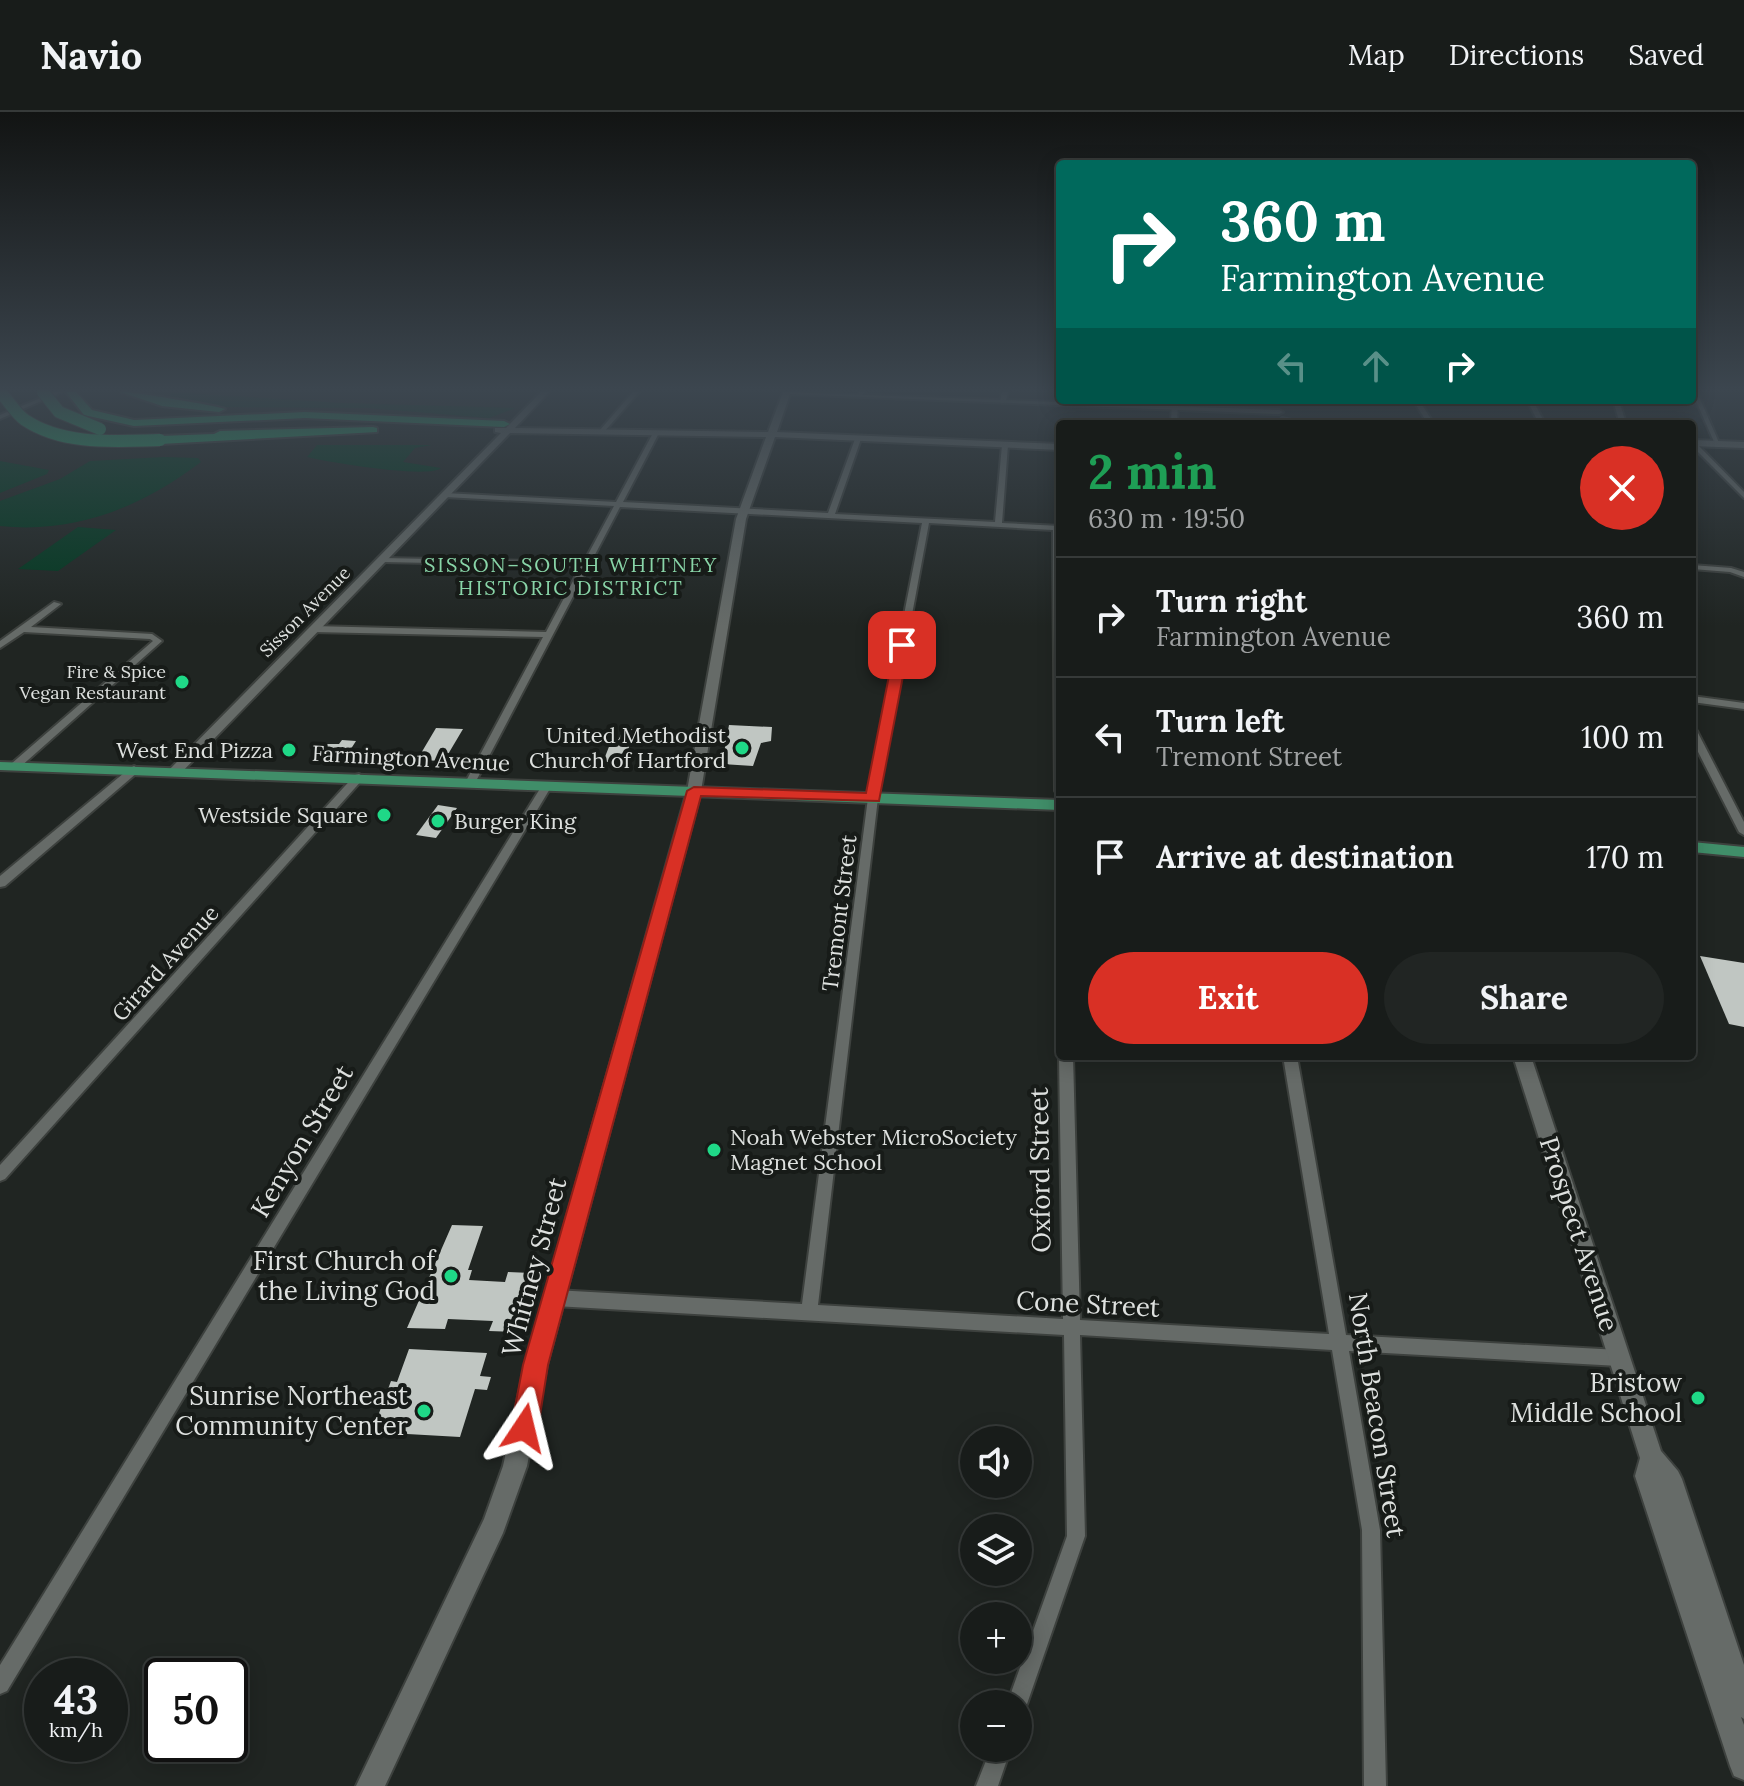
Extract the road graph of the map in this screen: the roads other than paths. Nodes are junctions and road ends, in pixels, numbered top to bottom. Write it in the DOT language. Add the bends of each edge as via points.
graph roads {
  1 [pos="461,470"];
  2 [pos="470,470"];
  3 [pos="635,470"];
  4 [pos="758,470"];
  5 [pos="847,470"];
  6 [pos="1003,470"];
  7 [pos="1719,470"];
  8 [pos="460,478"];
  9 [pos="445,495"];
  10 [pos="1744,496"];
  11 [pos="617,503"];
  12 [pos="743,511"];
  13 [pos="831,516"];
  14 [pos="926,521"];
  15 [pos="998,525"];
  16 [pos="1056,528"];
  17 [pos="382,560"];
  18 [pos="586,564"];
  19 [pos="1696,567"];
  20 [pos="1741,573"];
  21 [pos="57,604"];
  22 [pos="23,629"];
  23 [pos="313,629"];
  24 [pos="548,635"];
  25 [pos="0,645"];
  26 [pos="1696,700"];
  27 [pos="1744,706"];
  28 [pos="1696,739"];
  29 [pos="7,766"];
  30 [pos="134,770"];
  31 [pos="175,771"];
  32 [pos="359,777"];
  33 [pos="470,783"];
  34 [pos="546,787"];
  35 [pos="694,791"];
  36 [pos="873,798"];
  37 [pos="1056,805"];
  38 [pos="1744,832"];
  39 [pos="1696,840"];
  40 [pos="1744,845"];
  41 [pos="1696,847"];
  42 [pos="1744,852"];
  43 [pos="0,883"];
  44 [pos="1066,1060"];
  45 [pos="1291,1060"];
  46 [pos="1523,1060"];
  47 [pos="0,1175"];
  48 [pos="555,1298"];
  49 [pos="809,1313"];
  50 [pos="1072,1328"];
  51 [pos="1339,1341"];
  52 [pos="1619,1358"];
  53 [pos="1652,1458"];
  54 [pos="0,1684"];
  55 [pos="1022,1690"];
  56 [pos="1744,1705"];
  57 [pos="996,1762"];
  58 [pos="1744,1766"];
  59 [pos="370,1786"];
  60 [pos="987,1786"];
  61 [pos="1375,1786"];
  1 -- 8 [label="main road, Sisson Avenue"];
  2 -- 8 [label="main road, Sisson Avenue"];
  3 -- 11 [label="street"];
  4 -- 12 [label="main road, Whitney Street"];
  5 -- 13 [label="street"];
  6 -- 15 [label="street"];
  7 -- 10 [label="street"];
  8 -- 9 [label="main road, Sisson Avenue"];
  9 -- 11 [label="street"];
  9 -- 17 [label="main road, Sisson Avenue"];
  11 -- 12 [label="street"];
  11 -- 18 [label="street"];
  12 -- 13 [label="street"];
  12 -- 35 [label="main road, Whitney Street"];
  13 -- 14 [label="street"];
  14 -- 15 [label="street"];
  14 -- 36 [label="street, Tremont Street"];
  15 -- 16 [label="street"];
  17 -- 18 [label="street"];
  17 -- 23 [label="main road, Sisson Avenue"];
  18 -- 24 [label="street"];
  19 -- 20 [label="street"];
  21 -- 22 [label="street"];
  22 -- 25 [label="street"];
  22 -- 29 [label="street" via="158,641"];
  23 -- 24 [label="street"];
  23 -- 31 [label="main road, Sisson Avenue"];
  24 -- 33 [label="street"];
  26 -- 27 [label="street"];
  28 -- 38 [label="street"];
  29 -- 30 [label="main road, Farmington Avenue"];
  30 -- 31 [label="main road, Farmington Avenue"];
  30 -- 43 [label="street"];
  31 -- 32 [label="main road, Farmington Avenue"];
  32 -- 33 [label="main road, Farmington Avenue"];
  32 -- 47 [label="street, Girard Avenue"];
  33 -- 34 [label="main road, Farmington Avenue"];
  34 -- 35 [label="main road, Farmington Avenue"];
  34 -- 54 [label="street, Kenyon Street"];
  35 -- 36 [label="main road, Farmington Avenue"];
  35 -- 48 [label="main road, Whitney Street"];
  36 -- 37 [label="main road, Farmington Avenue"];
  36 -- 49 [label="street, Tremont Street"];
  39 -- 40 [label="main road"];
  41 -- 42 [label="main road"];
  44 -- 50 [label="street, Oxford Street"];
  45 -- 51 [label="street, North Beacon Street"];
  46 -- 52 [label="main road, Prospect Avenue"];
  48 -- 49 [label="street, Cone Street"];
  48 -- 59 [label="main road, Whitney Street" via="502,1503"];
  49 -- 50 [label="street, Cone Street"];
  50 -- 51 [label="street, Cone Street"];
  50 -- 55 [label="street, Oxford Street" via="1076,1536"];
  51 -- 52 [label="street, Cone Street"];
  51 -- 61 [label="street, North Beacon Street" via="1375,1563"];
  52 -- 53 [label="main road, Prospect Avenue"];
  53 -- 56 [label="main road, Prospect Avenue" via="1670,1479"];
  53 -- 58 [label="main road, Prospect Avenue" via="1647,1476"];
  57 -- 60 [label="street"];
}
